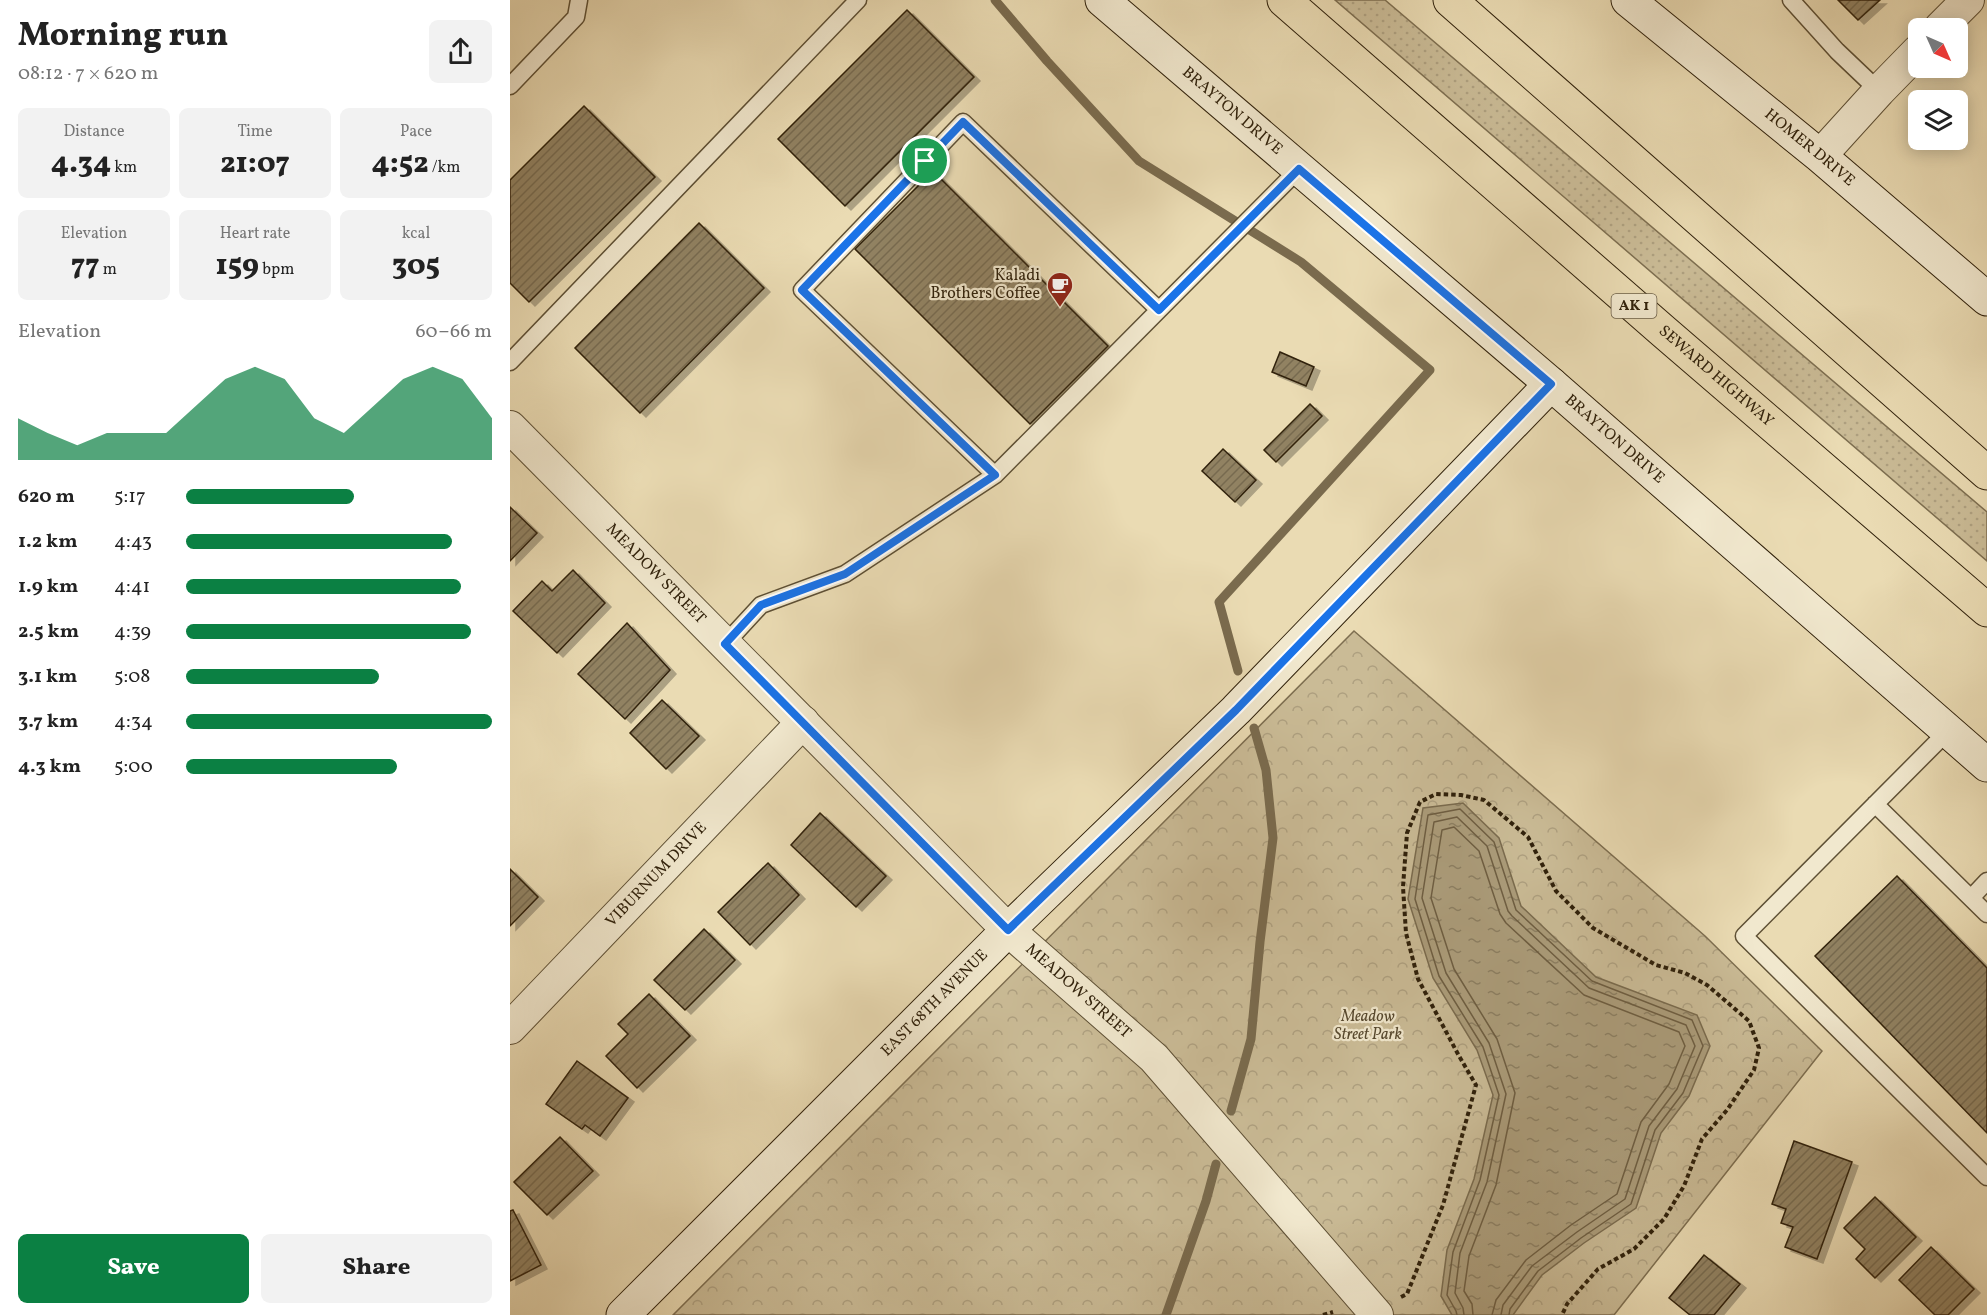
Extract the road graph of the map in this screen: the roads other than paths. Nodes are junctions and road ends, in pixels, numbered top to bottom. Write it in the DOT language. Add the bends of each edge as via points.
graph roads {
  1 [pos="579,0"];
  2 [pos="858,0"];
  3 [pos="1102,0"];
  4 [pos="1284,0"];
  5 [pos="1450,0"];
  6 [pos="1628,0"];
  7 [pos="1791,0"];
  8 [pos="1968,0"];
  9 [pos="1950,18"];
  10 [pos="1908,61"];
  11 [pos="510,86"];
  12 [pos="1879,91"];
  13 [pos="1820,156"];
  14 [pos="1299,169"];
  15 [pos="1987,299"];
  16 [pos="1159,310"];
  17 [pos="510,362"];
  18 [pos="1551,384"];
  19 [pos="510,427"];
  20 [pos="1987,473"];
  21 [pos="995,475"];
  22 [pos="1987,610"];
  23 [pos="725,644"];
  24 [pos="804,722"];
  25 [pos="1948,731"];
  26 [pos="1987,765"];
  27 [pos="1875,804"];
  28 [pos="1987,880"];
  29 [pos="1971,898"];
  30 [pos="1987,914"];
  31 [pos="1008,930"];
  32 [pos="510,1028"];
  33 [pos="1987,1177"];
  34 [pos="623,1315"];
  35 [pos="1377,1315"];
  1 -- 11 [label="lane" via="576,17"];
  2 -- 17 [label="lane"];
  3 -- 14 [label="street, BRAYTON DRIVE"];
  4 -- 22 [label="highway, SEWARD HIGHWAY / AK 1"];
  5 -- 20 [label="highway"];
  6 -- 13 [label="street, HOMER DRIVE"];
  7 -- 12 [label="lane"];
  8 -- 9 [label="street"];
  10 -- 12 [label="street"];
  12 -- 13 [label="street"];
  13 -- 15 [label="street, HOMER DRIVE"];
  14 -- 16 [label="lane"];
  14 -- 18 [label="street, BRAYTON DRIVE"];
  16 -- 21 [label="lane"];
  16 -- 21 [label="lane" via="963,122 802,290"];
  18 -- 25 [label="street, BRAYTON DRIVE"];
  18 -- 31 [label="street, EAST 68TH AVENUE" via="1236,710"];
  19 -- 23 [label="street, MEADOW STREET"];
  21 -- 23 [label="lane" via="845,574 761,605"];
  23 -- 24 [label="street, MEADOW STREET"];
  24 -- 31 [label="street, MEADOW STREET"];
  24 -- 32 [label="street, VIBURNUM DRIVE"];
  25 -- 26 [label="street, BRAYTON DRIVE"];
  25 -- 27 [label="lane"];
  27 -- 29 [label="lane"];
  27 -- 33 [label="lane" via="1744,936"];
  28 -- 29 [label="lane"];
  29 -- 30 [label="lane"];
  31 -- 34 [label="street, EAST 68TH AVENUE"];
  31 -- 35 [label="street, MEADOW STREET" via="1154,1058"];
}
